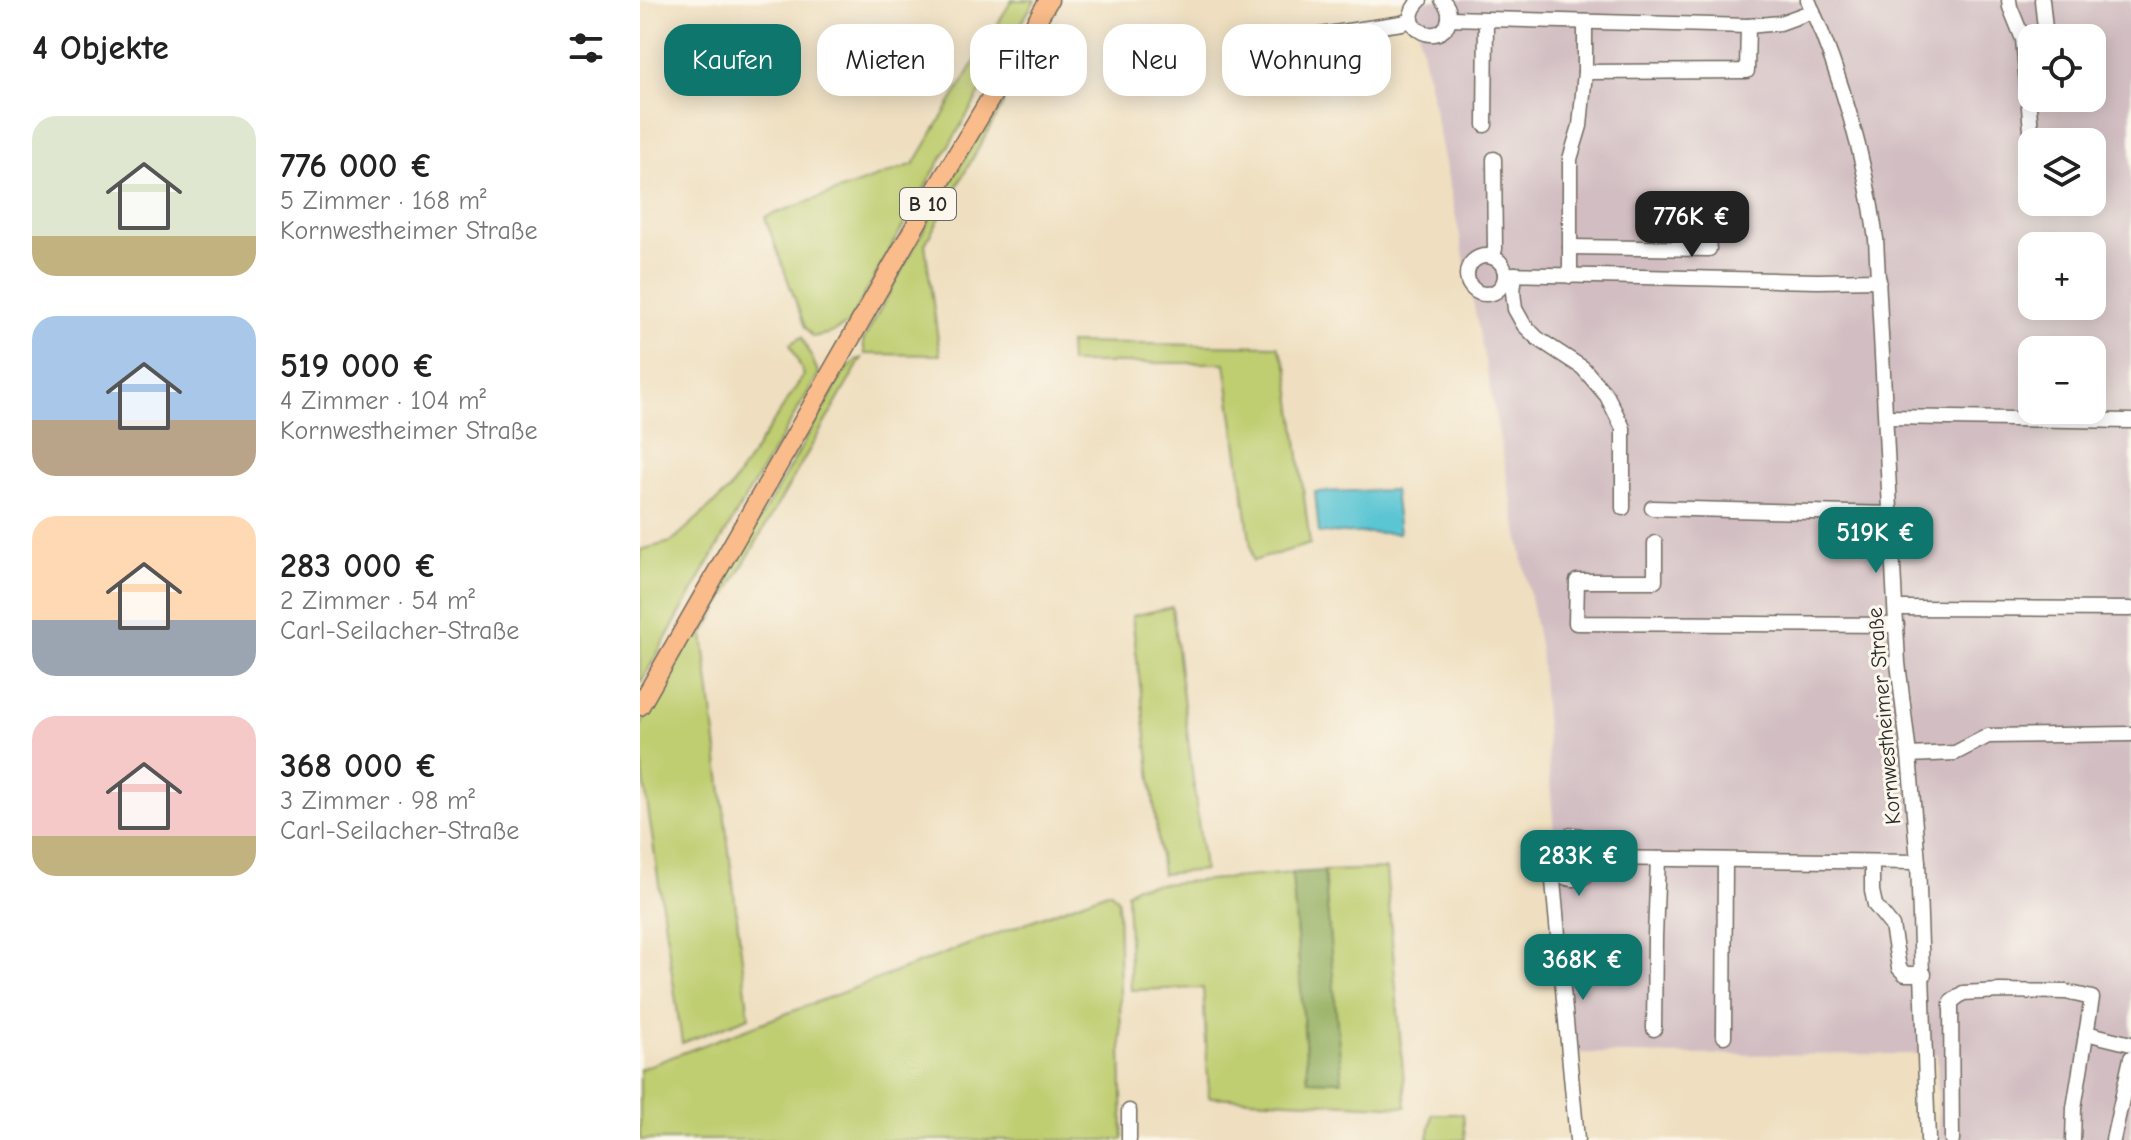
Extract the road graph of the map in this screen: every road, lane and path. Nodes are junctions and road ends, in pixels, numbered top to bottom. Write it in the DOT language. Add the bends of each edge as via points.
graph roads {
  1 [pos="1049,0"];
  2 [pos="1420,0"];
  3 [pos="1442,0"];
  4 [pos="2009,0"];
  5 [pos="2042,0"];
  6 [pos="1810,5"];
  7 [pos="1449,18"];
  8 [pos="1412,19"];
  9 [pos="1486,20"];
  10 [pos="1585,22"];
  11 [pos="2045,24"];
  12 [pos="1391,25"];
  13 [pos="1748,26"];
  14 [pos="1585,72"];
  15 [pos="1485,125"];
  16 [pos="2031,128"];
  17 [pos="1494,159"];
  18 [pos="1706,219"];
  19 [pos="1570,247"];
  20 [pos="1492,257"];
  21 [pos="1510,274"];
  22 [pos="1570,276"];
  23 [pos="1879,280"];
  24 [pos="1887,417"];
  25 [pos="2131,421"];
  26 [pos="1623,508"];
  27 [pos="1652,508"];
  28 [pos="1892,514"];
  29 [pos="1655,543"];
  30 [pos="1897,608"];
  31 [pos="2131,609"];
  32 [pos="1897,625"];
  33 [pos="640,706"];
  34 [pos="2131,734"];
  35 [pos="1909,755"];
  36 [pos="1596,858"];
  37 [pos="1658,859"];
  38 [pos="1725,860"];
  39 [pos="1918,862"];
  40 [pos="1872,863"];
  41 [pos="1553,865"];
  42 [pos="1924,974"];
  43 [pos="1654,1029"];
  44 [pos="2086,1033"];
  45 [pos="1724,1036"];
  46 [pos="2131,1044"];
  47 [pos="2130,1065"];
  48 [pos="1129,1111"];
  49 [pos="1129,1140"];
  50 [pos="1577,1140"];
  51 [pos="1928,1140"];
  52 [pos="1952,1140"];
  53 [pos="2073,1140"];
  54 [pos="2113,1140"];
  1 -- 33 [label="main road, B 10"];
  2 -- 8 [label="street"];
  3 -- 7 [label="street"];
  4 -- 16 [label="street" via="2023,39"];
  5 -- 11 [label="street"];
  6 -- 13 [label="street, Kornwestheimer Straße" via="1780,23"];
  6 -- 23 [label="street, Kornwestheimer Straße" via="1865,177"];
  7 -- 8 [label="street, Kornwestheimer Straße" via="1434,34 1417,29"];
  7 -- 9 [label="street, Kornwestheimer Straße"];
  8 -- 12 [label="street"];
  9 -- 10 [label="street, Kornwestheimer Straße"];
  9 -- 15 [label="street"];
  10 -- 13 [label="street, Kornwestheimer Straße"];
  10 -- 14 [label="street"];
  13 -- 14 [label="street" via="1747,71"];
  14 -- 19 [label="street" via="1580,126 1570,159"];
  17 -- 20 [label="street"];
  18 -- 19 [label="street" via="1709,249"];
  19 -- 22 [label="street"];
  20 -- 21 [label="street"];
  20 -- 21 [label="street" via="1479,257 1467,269 1474,290 1491,293"];
  21 -- 22 [label="street"];
  21 -- 26 [label="street" via="1515,309 1524,325 1583,368 1607,396 1623,428"];
  22 -- 23 [label="street"];
  23 -- 24 [label="street, Kornwestheimer Straße"];
  24 -- 25 [label="street"];
  24 -- 28 [label="street, Kornwestheimer Straße"];
  27 -- 28 [label="street"];
  28 -- 30 [label="street, Kornwestheimer Straße"];
  29 -- 32 [label="street" via="1655,581 1577,581 1576,623"];
  30 -- 31 [label="street"];
  30 -- 32 [label="street, Kornwestheimer Straße"];
  32 -- 35 [label="street, Kornwestheimer Straße"];
  34 -- 35 [label="street" via="1988,736 1955,753"];
  35 -- 39 [label="street, Kornwestheimer Straße"];
  36 -- 37 [label="street"];
  36 -- 41 [label="street" via="1594,868 1578,879 1560,875"];
  36 -- 41 [label="street" via="1589,841 1571,835 1556,845"];
  37 -- 38 [label="street"];
  37 -- 43 [label="street"];
  38 -- 40 [label="street"];
  38 -- 45 [label="street"];
  39 -- 40 [label="street"];
  39 -- 42 [label="street, Kornwestheimer Straße"];
  40 -- 42 [label="street" via="1875,905 1892,926 1899,968 1905,974"];
  41 -- 50 [label="street"];
  42 -- 51 [label="street, Kornwestheimer Straße"];
  44 -- 46 [label="street"];
  44 -- 52 [label="street" via="2092,998 2066,992 1963,993 1951,1002"];
  44 -- 53 [label="street"];
  47 -- 54 [label="street"];
  48 -- 49 [label="street"];
}
